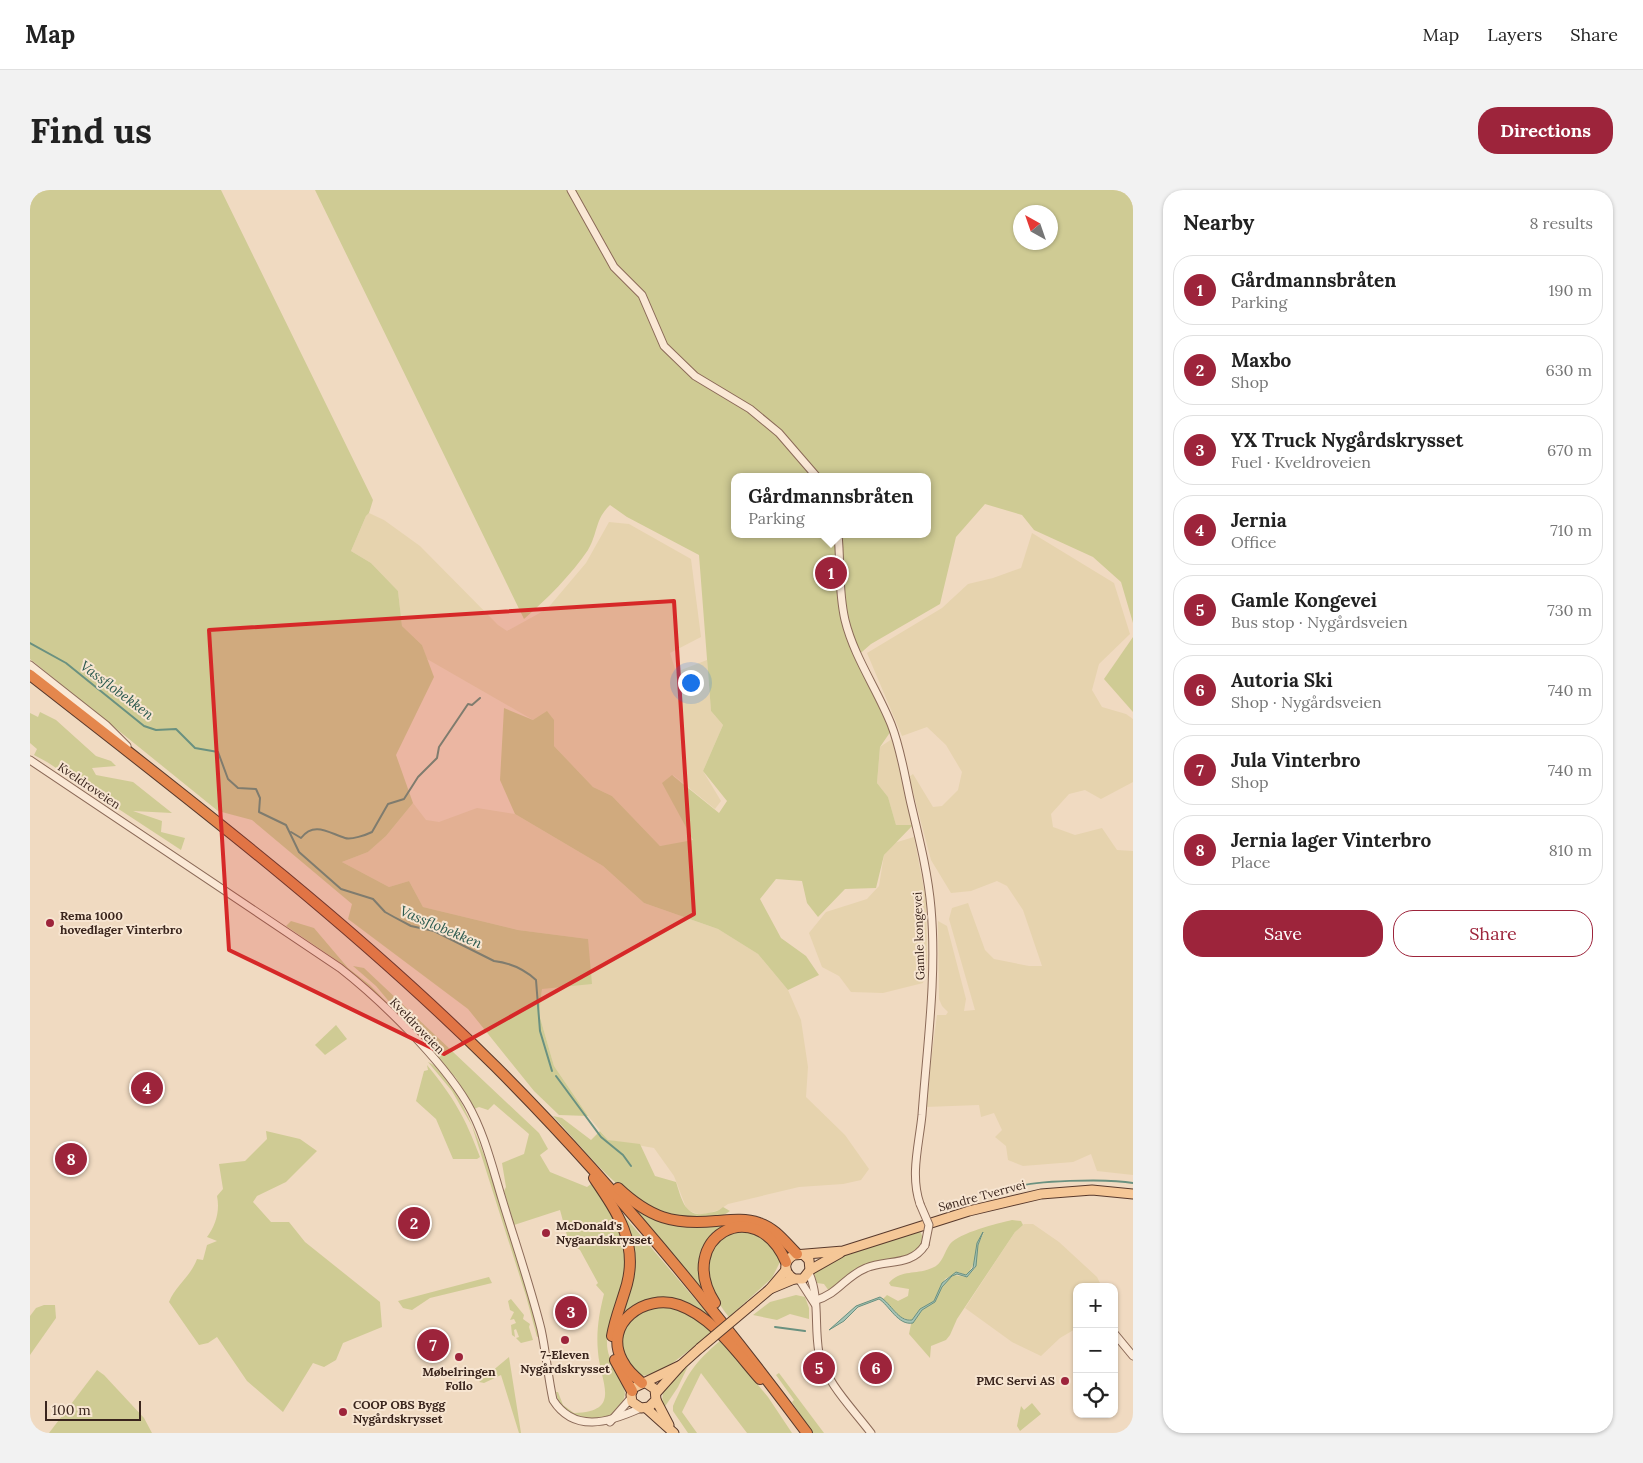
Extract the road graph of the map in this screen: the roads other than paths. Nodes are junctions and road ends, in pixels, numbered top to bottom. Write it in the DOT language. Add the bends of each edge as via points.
graph roads {
  1 [pos="571,190"];
  2 [pos="814,473"];
  3 [pos="838,538"];
  4 [pos="30,666"];
  5 [pos="30,675"];
  6 [pos="30,680"];
  7 [pos="30,760"];
  8 [pos="141,764"];
  9 [pos="580,1155"];
  10 [pos="589,1171"];
  11 [pos="1133,1194"];
  12 [pos="843,1251"];
  13 [pos="801,1254"];
  14 [pos="786,1266"];
  15 [pos="810,1272"];
  16 [pos="796,1279"];
  17 [pos="770,1289"];
  18 [pos="815,1302"];
  19 [pos="1118,1338"];
  20 [pos="739,1341"];
  21 [pos="1133,1356"];
  22 [pos="680,1365"];
  23 [pos="644,1383"];
  24 [pos="769,1390"];
  25 [pos="631,1395"];
  26 [pos="656,1396"];
  27 [pos="643,1408"];
  28 [pos="608,1424"];
  29 [pos="672,1431"];
  30 [pos="801,1433"];
  31 [pos="807,1433"];
  32 [pos="871,1433"];
  1 -- 2 [label="street" via="614,267 642,295 664,346 695,376 750,409 779,433"];
  3 -- 18 [label="street, Gamle kongevei, bridge" via="839,591 846,622 855,649 891,725 929,880 932,1011 914,1169 915,1187 929,1225 925,1245 910,1258 858,1272 838,1290"];
  4 -- 8 [label="street" via="106,725 136,754"];
  5 -- 8 [label="highway"];
  6 -- 10 [label="highway" via="370,956 490,1067"];
  7 -- 28 [label="street, Kveldroveien" via="340,968 434,1059 460,1091 484,1141 530,1288 553,1400 570,1422 590,1428"];
  8 -- 9 [label="highway" via="280,874 386,964 494,1065"];
  9 -- 13 [label="highway" via="628,1197 656,1216 684,1222 757,1222 773,1230"];
  9 -- 20 [label="highway"];
  10 -- 24 [label="highway" via="692,1290"];
  10 -- 25 [label="highway" via="616,1211 629,1240 630,1269 611,1342 616,1363"];
  11 -- 12 [label="main road, Søndre Tverrvei" via="1092,1190 1024,1197"];
  12 -- 13 [label="main road"];
  12 -- 15 [label="main road"];
  13 -- 14 [label="main road" via="790,1256"];
  13 -- 15 [label="main road" via="809,1260"];
  14 -- 16 [label="main road"];
  14 -- 17 [label="main road"];
  14 -- 20 [label="highway" via="769,1235 753,1228 732,1228 707,1248 702,1267 706,1285"];
  15 -- 16 [label="main road"];
  15 -- 18 [label="street"];
  16 -- 17 [label="main road"];
  16 -- 18 [label="street"];
  17 -- 22 [label="main road, bridge"];
  18 -- 32 [label="street" via="818,1346 824,1370"];
  19 -- 21 [label="street"];
  20 -- 31 [label="highway"];
  22 -- 23 [label="main road"];
  22 -- 26 [label="main road"];
  23 -- 24 [label="highway" via="627,1369 621,1359 620,1330 634,1310 652,1302 665,1302 679,1305 708,1323"];
  23 -- 25 [label="main road" via="636,1386"];
  23 -- 26 [label="main road" via="653,1387"];
  24 -- 30 [label="highway"];
  25 -- 27 [label="main road" via="634,1405"];
  25 -- 28 [label="street"];
  26 -- 27 [label="main road"];
  26 -- 29 [label="main road"];
  27 -- 28 [label="street, Kveldroveien"];
  27 -- 29 [label="main road"];
}
